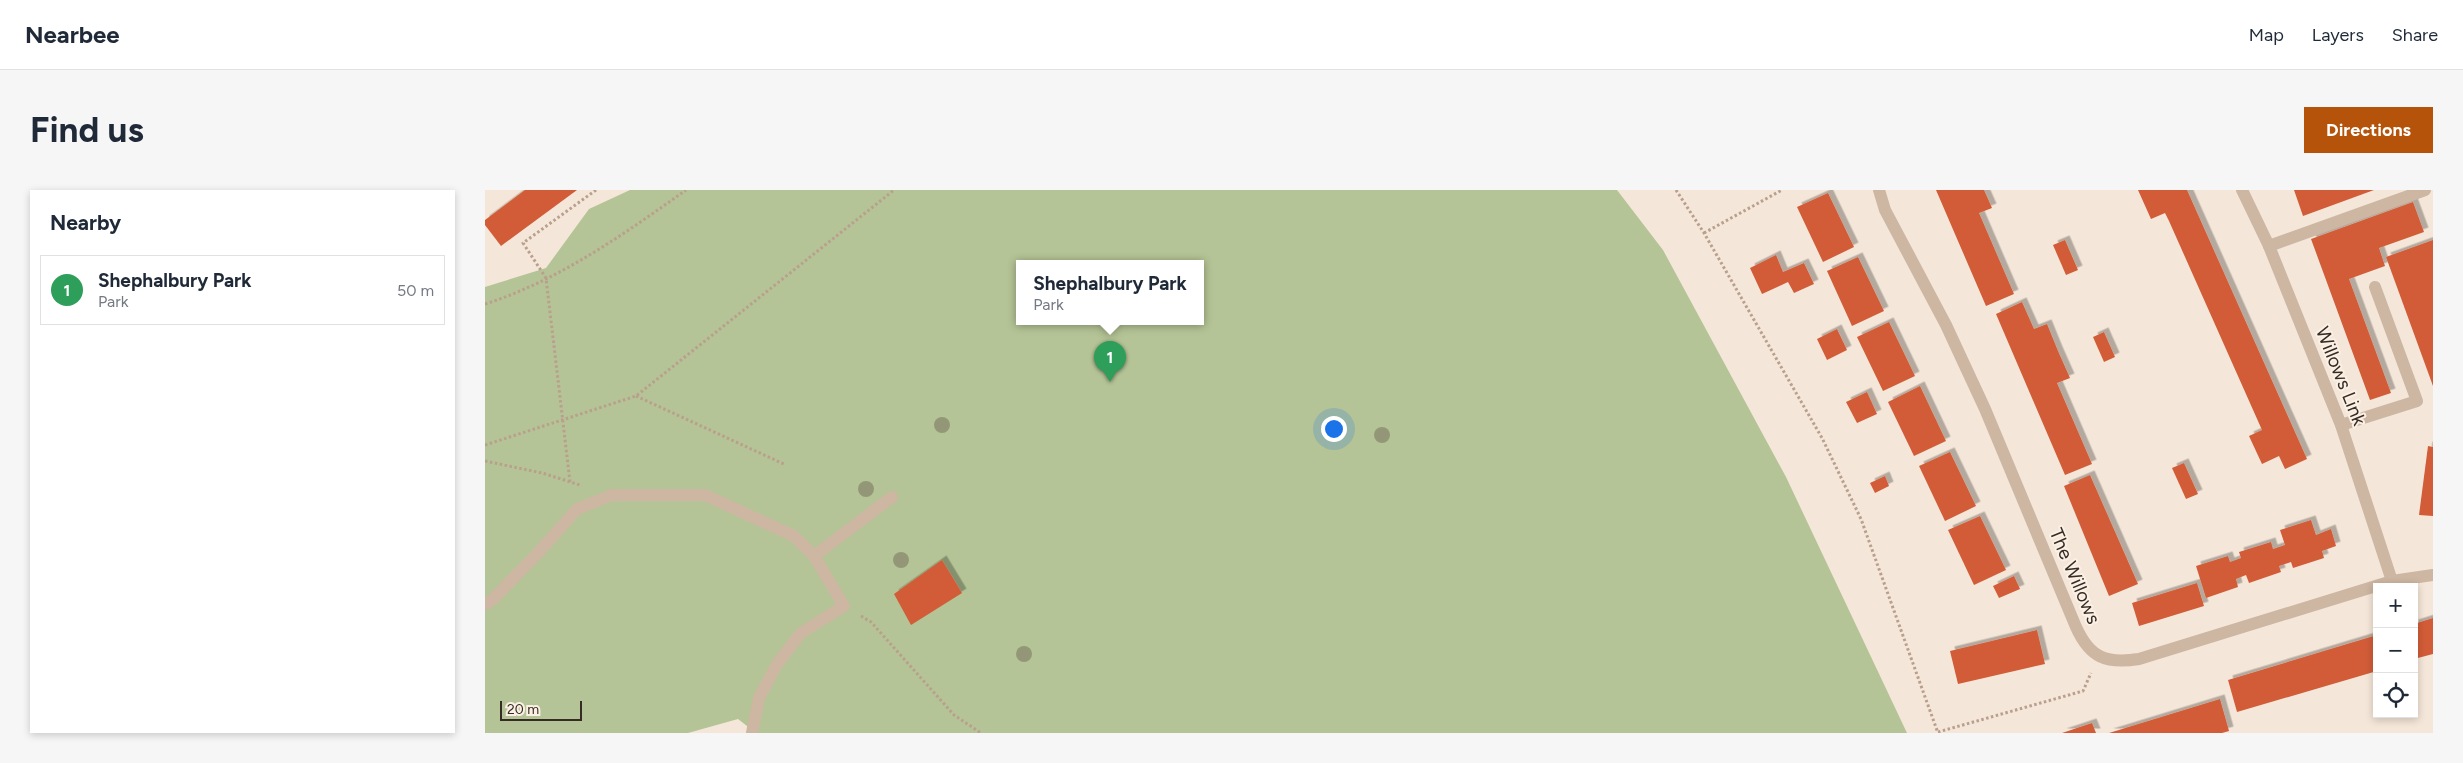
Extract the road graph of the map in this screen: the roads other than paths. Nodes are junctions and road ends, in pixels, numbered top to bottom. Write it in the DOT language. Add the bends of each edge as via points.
graph roads {
  1 [pos="1879,190"];
  2 [pos="2242,190"];
  3 [pos="2425,190"];
  4 [pos="2269,246"];
  5 [pos="2375,287"];
  6 [pos="2341,426"];
  7 [pos="892,497"];
  8 [pos="814,556"];
  9 [pos="2433,575"];
  10 [pos="2392,581"];
  11 [pos="485,604"];
  12 [pos="752,733"];
  1 -- 10 [label="street, The Willows" via="1885,210 1985,409 2075,627 2081,639 2098,656 2117,661 2139,659"];
  2 -- 4 [label="street, Willows Link"];
  3 -- 4 [label="street"];
  4 -- 6 [label="street, Willows Link"];
  5 -- 6 [label="street" via="2417,401"];
  6 -- 10 [label="street, Willows Link"];
  7 -- 8 [label="street"];
  8 -- 11 [label="street" via="794,536 705,495 612,495 577,509 537,554"];
  8 -- 12 [label="street" via="844,606 801,633 777,664 759,698"];
  9 -- 10 [label="street"];
}
